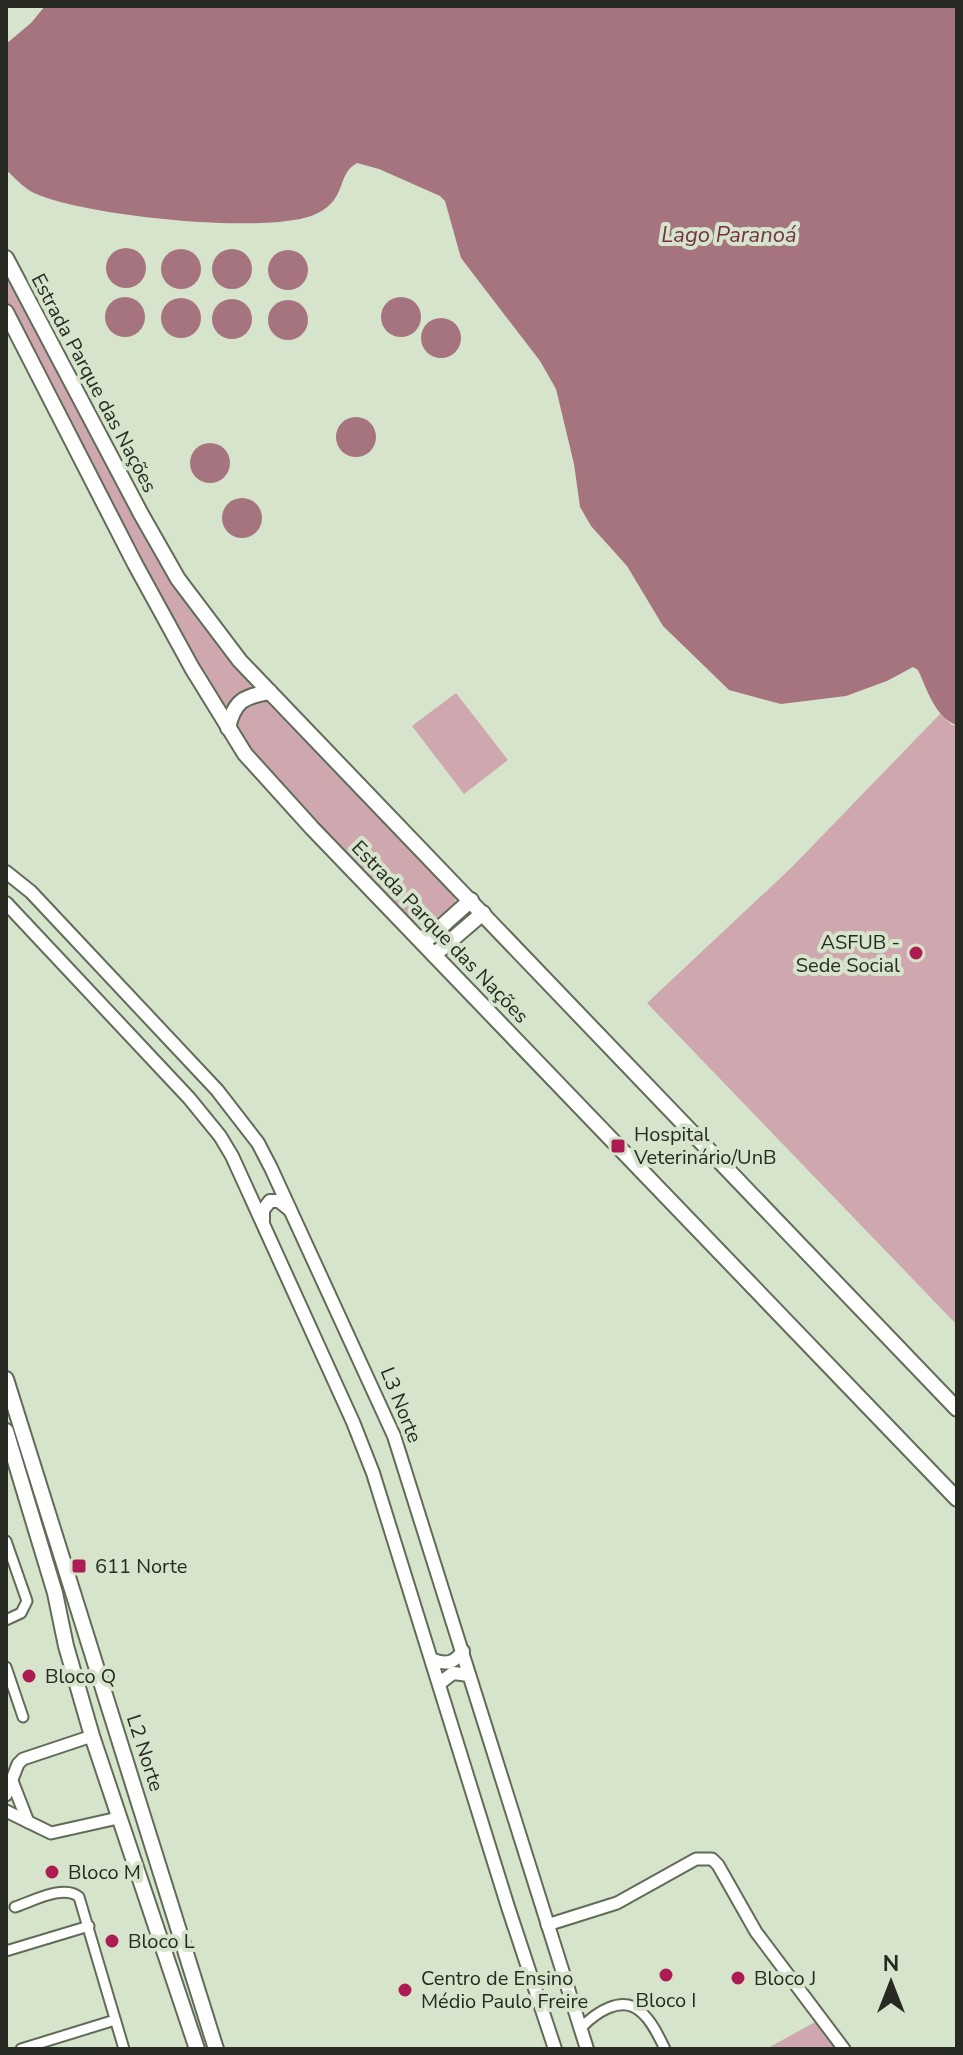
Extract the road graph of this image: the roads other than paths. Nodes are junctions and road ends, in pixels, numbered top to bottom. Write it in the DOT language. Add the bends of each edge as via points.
graph roads {
  1 [pos="6,258"];
  2 [pos="6,312"];
  3 [pos="270,692"];
  4 [pos="228,728"];
  5 [pos="6,872"];
  6 [pos="471,900"];
  7 [pos="6,903"];
  8 [pos="483,913"];
  9 [pos="423,943"];
  10 [pos="434,955"];
  11 [pos="292,1212"];
  12 [pos="263,1221"];
  13 [pos="7,1388"];
  14 [pos="957,1409"];
  15 [pos="6,1431"];
  16 [pos="957,1499"];
  17 [pos="6,1541"];
  18 [pos="6,1620"];
  19 [pos="463,1651"];
  20 [pos="433,1660"];
  21 [pos="6,1667"];
  22 [pos="97,1675"];
  23 [pos="469,1675"];
  24 [pos="75,1679"];
  25 [pos="440,1683"];
  26 [pos="23,1717"];
  27 [pos="92,1736"];
  28 [pos="12,1781"];
  29 [pos="6,1795"];
  30 [pos="6,1811"];
  31 [pos="118,1818"];
  32 [pos="28,1822"];
  33 [pos="160,1866"];
  34 [pos="136,1872"];
  35 [pos="15,1907"];
  36 [pos="547,1925"];
  37 [pos="89,1926"];
  38 [pos="6,1951"];
  39 [pos="115,2020"];
  40 [pos="581,2028"];
  41 [pos="21,2049"];
  42 [pos="124,2049"];
  43 [pos="197,2049"];
  44 [pos="216,2049"];
  45 [pos="555,2049"];
  46 [pos="587,2049"];
  47 [pos="665,2049"];
  48 [pos="844,2049"];
  1 -- 3 [label="main road, Estrada Parque das Nações" via="178,579 215,631"];
  2 -- 4 [label="main road, Estrada Parque das Nações" via="135,564"];
  3 -- 4 [label="main road" via="239,703"];
  3 -- 6 [label="main road, Estrada Parque das Nações"];
  4 -- 9 [label="main road, Estrada Parque das Nações" via="262,774"];
  5 -- 11 [label="main road, L3 Norte" via="31,892 238,1115"];
  6 -- 8 [label="main road, Estrada Parque das Nações"];
  6 -- 9 [label="main road"];
  7 -- 12 [label="main road" via="204,1115 232,1156"];
  8 -- 10 [label="main road"];
  8 -- 14 [label="main road, Estrada Parque das Nações"];
  9 -- 10 [label="main road, Estrada Parque das Nações"];
  10 -- 16 [label="main road, Estrada Parque das Nações"];
  11 -- 12 [label="main road" via="279,1201 270,1201"];
  11 -- 19 [label="main road, L3 Norte" via="389,1422"];
  12 -- 20 [label="main road" via="373,1473"];
  13 -- 22 [label="main road, L2 Norte"];
  15 -- 24 [label="main road"];
  17 -- 18 [label="street" via="27,1601 21,1613"];
  19 -- 20 [label="main road" via="452,1662"];
  19 -- 23 [label="main road, L3 Norte"];
  20 -- 25 [label="main road"];
  21 -- 26 [label="street"];
  22 -- 24 [label="main road"];
  22 -- 33 [label="main road, L2 Norte"];
  23 -- 25 [label="main road" via="453,1673"];
  23 -- 36 [label="main road, L3 Norte"];
  24 -- 27 [label="main road"];
  25 -- 45 [label="main road"];
  27 -- 28 [label="street" via="28,1756 18,1764"];
  27 -- 31 [label="main road"];
  28 -- 29 [label="street"];
  28 -- 32 [label="street"];
  30 -- 32 [label="street"];
  31 -- 32 [label="street" via="58,1834"];
  31 -- 34 [label="main road"];
  33 -- 34 [label="main road"];
  33 -- 44 [label="main road, L2 Norte"];
  34 -- 43 [label="main road"];
  35 -- 37 [label="street" via="70,1891 79,1897"];
  36 -- 40 [label="main road, L3 Norte"];
  36 -- 48 [label="street" via="617,1903 696,1859 712,1859 756,1932"];
  37 -- 38 [label="street"];
  37 -- 39 [label="street"];
  39 -- 41 [label="street"];
  39 -- 42 [label="street"];
  40 -- 46 [label="main road, L3 Norte"];
  40 -- 47 [label="street" via="601,2011 632,2007 645,2015"];
}
